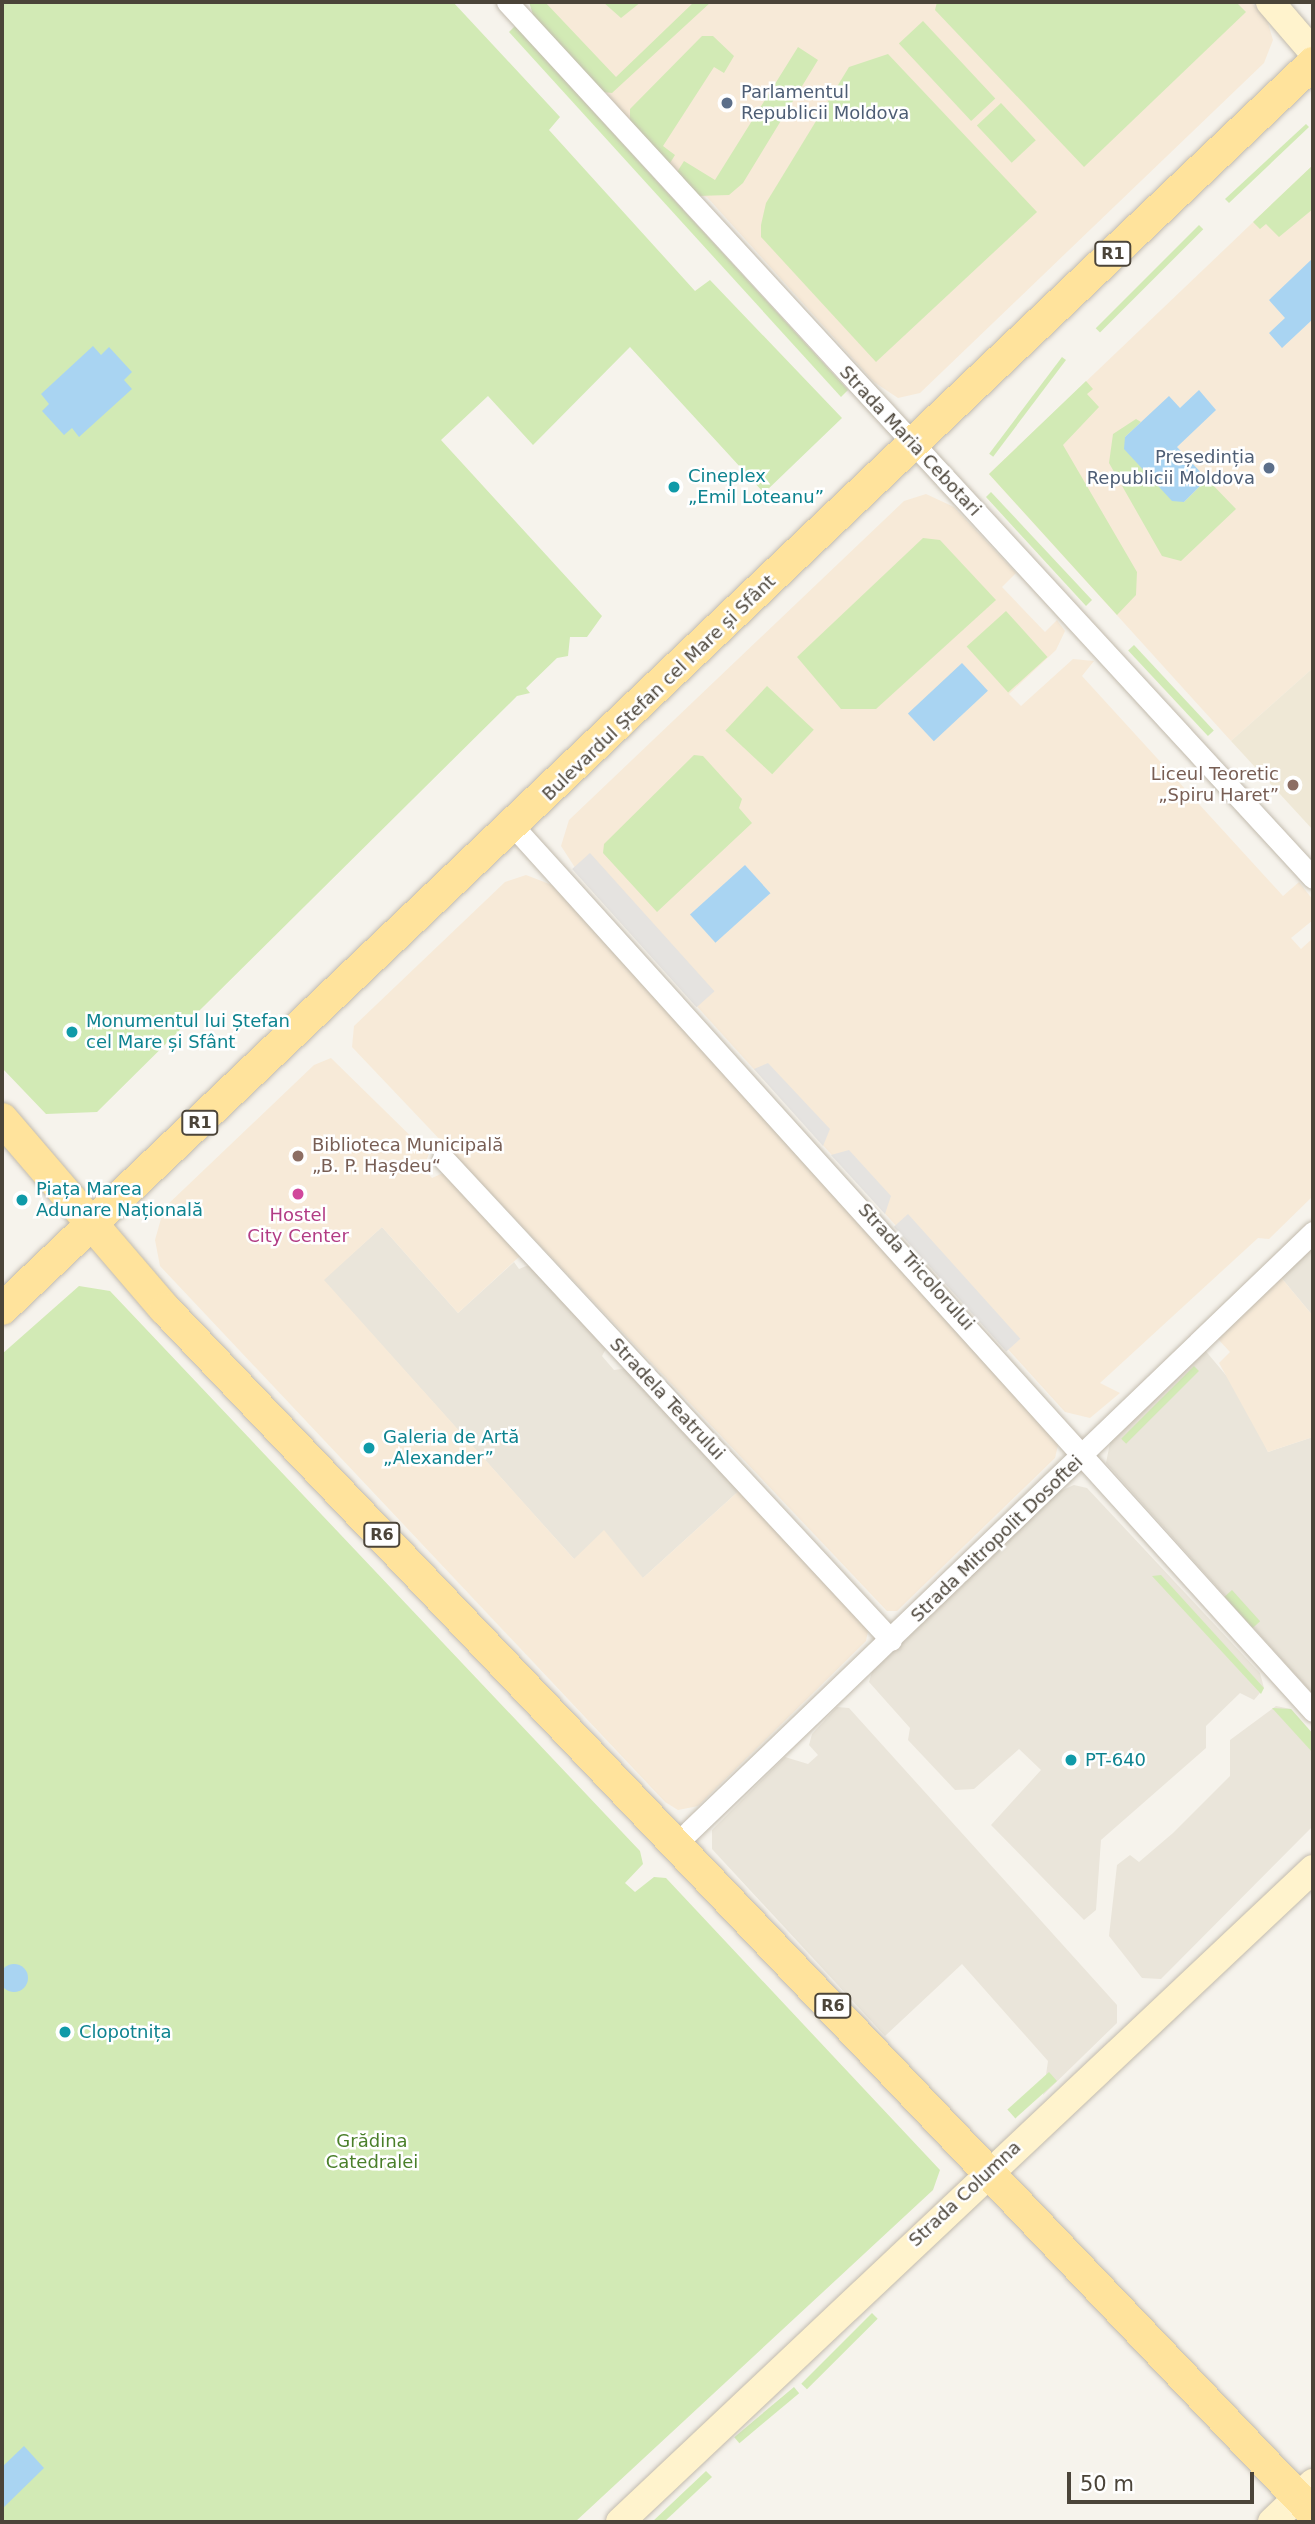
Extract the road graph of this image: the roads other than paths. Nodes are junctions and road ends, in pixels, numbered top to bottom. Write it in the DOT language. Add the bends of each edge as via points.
graph roads {
  1 [pos="507,2"];
  2 [pos="1270,2"];
  3 [pos="1313,52"];
  4 [pos="1313,63"];
  5 [pos="913,445"];
  6 [pos="514,827"];
  7 [pos="1313,878"];
  8 [pos="2,1119"];
  9 [pos="443,1158"];
  10 [pos="92,1222"];
  11 [pos="1313,1232"];
  12 [pos="2,1309"];
  13 [pos="1084,1456"];
  14 [pos="891,1640"];
  15 [pos="1313,1711"];
  16 [pos="678,1842"];
  17 [pos="1313,1869"];
  18 [pos="989,2171"];
  19 [pos="1308,2498"];
  20 [pos="620,2522"];
  21 [pos="1272,2522"];
  1 -- 5 [label="street, Strada Maria Cebotari"];
  2 -- 3 [label="main road"];
  4 -- 5 [label="main road, Bulevardul Ștefan cel Mare și Sfânt / R1"];
  5 -- 6 [label="main road, Bulevardul Ștefan cel Mare și Sfânt / R1"];
  5 -- 7 [label="street, Strada Maria Cebotari"];
  6 -- 10 [label="main road, Bulevardul Ștefan cel Mare și Sfânt / R1"];
  6 -- 13 [label="street, Strada Tricolorului"];
  8 -- 10 [label="main road"];
  9 -- 14 [label="street, Stradela Teatrului"];
  10 -- 12 [label="main road, Bulevardul Ștefan cel Mare și Sfânt / R1"];
  10 -- 16 [label="main road, R6" via="165,1309"];
  11 -- 13 [label="street, Strada Mitropolit Dosoftei"];
  13 -- 14 [label="street, Strada Mitropolit Dosoftei"];
  13 -- 15 [label="street, Strada Tricolorului"];
  14 -- 16 [label="street, Strada Mitropolit Dosoftei"];
  16 -- 18 [label="main road, R6"];
  17 -- 18 [label="main road, Strada Columna"];
  18 -- 19 [label="main road, R6"];
  18 -- 20 [label="main road, Strada Columna"];
  19 -- 21 [label="main road"];
}
